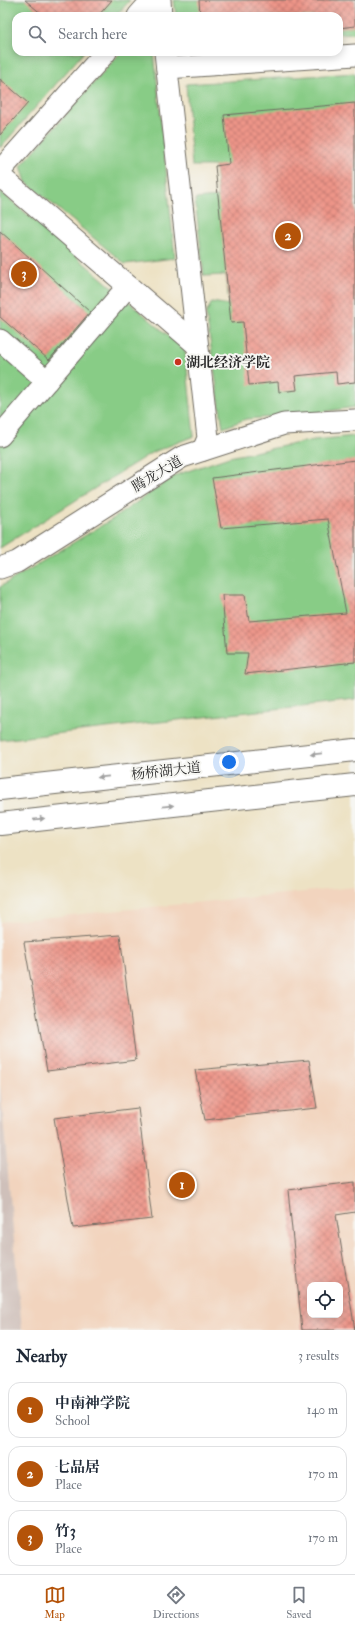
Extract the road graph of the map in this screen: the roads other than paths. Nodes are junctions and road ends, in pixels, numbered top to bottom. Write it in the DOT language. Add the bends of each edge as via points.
graph roads {
  1 [pos="152,0"];
  2 [pos="160,0"];
  3 [pos="142,12"];
  4 [pos="162,12"];
  5 [pos="343,55"];
  6 [pos="355,55"];
  7 [pos="102,56"];
  8 [pos="317,56"];
  9 [pos="166,60"];
  10 [pos="0,170"];
  11 [pos="0,176"];
  12 [pos="128,286"];
  13 [pos="0,340"];
  14 [pos="197,345"];
  15 [pos="47,381"];
  16 [pos="355,420"];
  17 [pos="0,436"];
  18 [pos="203,450"];
  19 [pos="0,568"];
  20 [pos="355,750"];
  21 [pos="355,785"];
  22 [pos="0,789"];
  23 [pos="0,824"];
  1 -- 3 [label="street"];
  2 -- 4 [label="street"];
  5 -- 6 [label="street"];
  7 -- 10 [label="street"];
  8 -- 9 [label="street"];
  9 -- 14 [label="street"];
  11 -- 12 [label="street"];
  12 -- 14 [label="street"];
  12 -- 15 [label="street"];
  13 -- 15 [label="street"];
  14 -- 18 [label="street" via="208,438"];
  15 -- 17 [label="street"];
  16 -- 18 [label="street, 腾龙大道" via="284,424"];
  18 -- 19 [label="street, 腾龙大道" via="182,457 17,562"];
  20 -- 22 [label="main road, 杨桥湖大道, one-way"];
  23 -- 21 [label="main road, one-way"];
}
